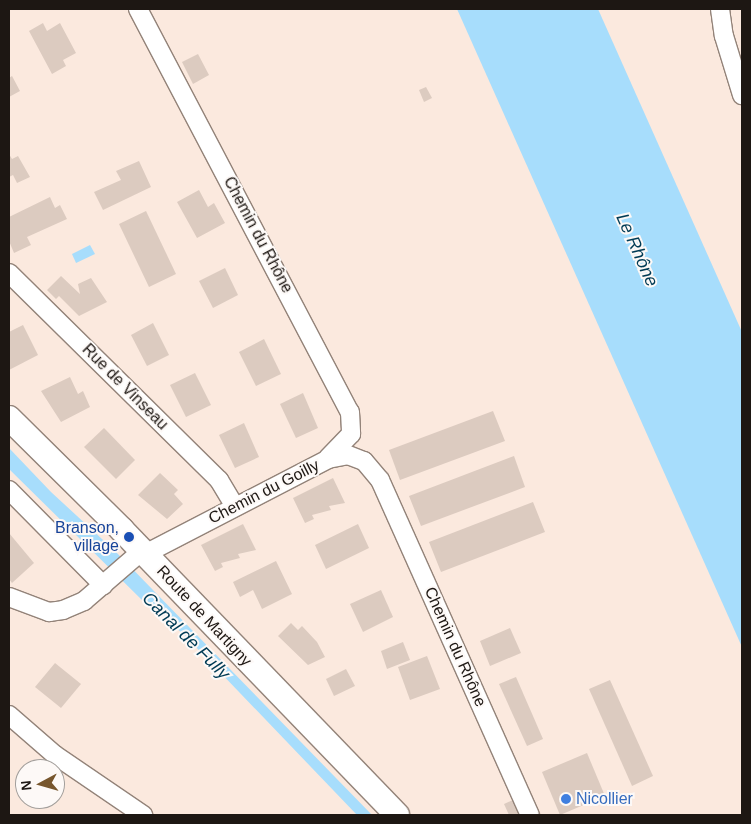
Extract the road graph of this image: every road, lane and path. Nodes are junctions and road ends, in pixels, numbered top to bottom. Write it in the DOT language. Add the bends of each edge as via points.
graph roads {
  1 [pos="138,9"];
  2 [pos="720,9"];
  3 [pos="742,95"];
  4 [pos="9,273"];
  5 [pos="9,418"];
  6 [pos="328,459"];
  7 [pos="380,480"];
  8 [pos="9,490"];
  9 [pos="235,507"];
  10 [pos="140,555"];
  11 [pos="106,582"];
  12 [pos="9,597"];
  13 [pos="9,715"];
  14 [pos="143,815"];
  15 [pos="397,815"];
  16 [pos="530,815"];
  1 -- 6 [label="street, Chemin du Rhône" via="350,412 352,428 349,438"];
  2 -- 3 [label="street" via="724,36"];
  4 -- 9 [label="street, Rue de Vinseau" via="219,480"];
  5 -- 10 [label="main road, Route de Martigny"];
  6 -- 7 [label="street, Chemin du Goilly" via="348,455 356,457 371,467"];
  6 -- 9 [label="street, Chemin du Goilly"];
  7 -- 16 [label="street, Chemin du Rhône"];
  8 -- 11 [label="street"];
  9 -- 10 [label="street, Chemin du Goilly"];
  10 -- 11 [label="street, Chemin du Goilly"];
  10 -- 15 [label="main road, Route de Martigny"];
  11 -- 12 [label="street, Chemin du Goilly" via="84,601 59,610 34,608"];
  13 -- 14 [label="street" via="55,755"];
}
